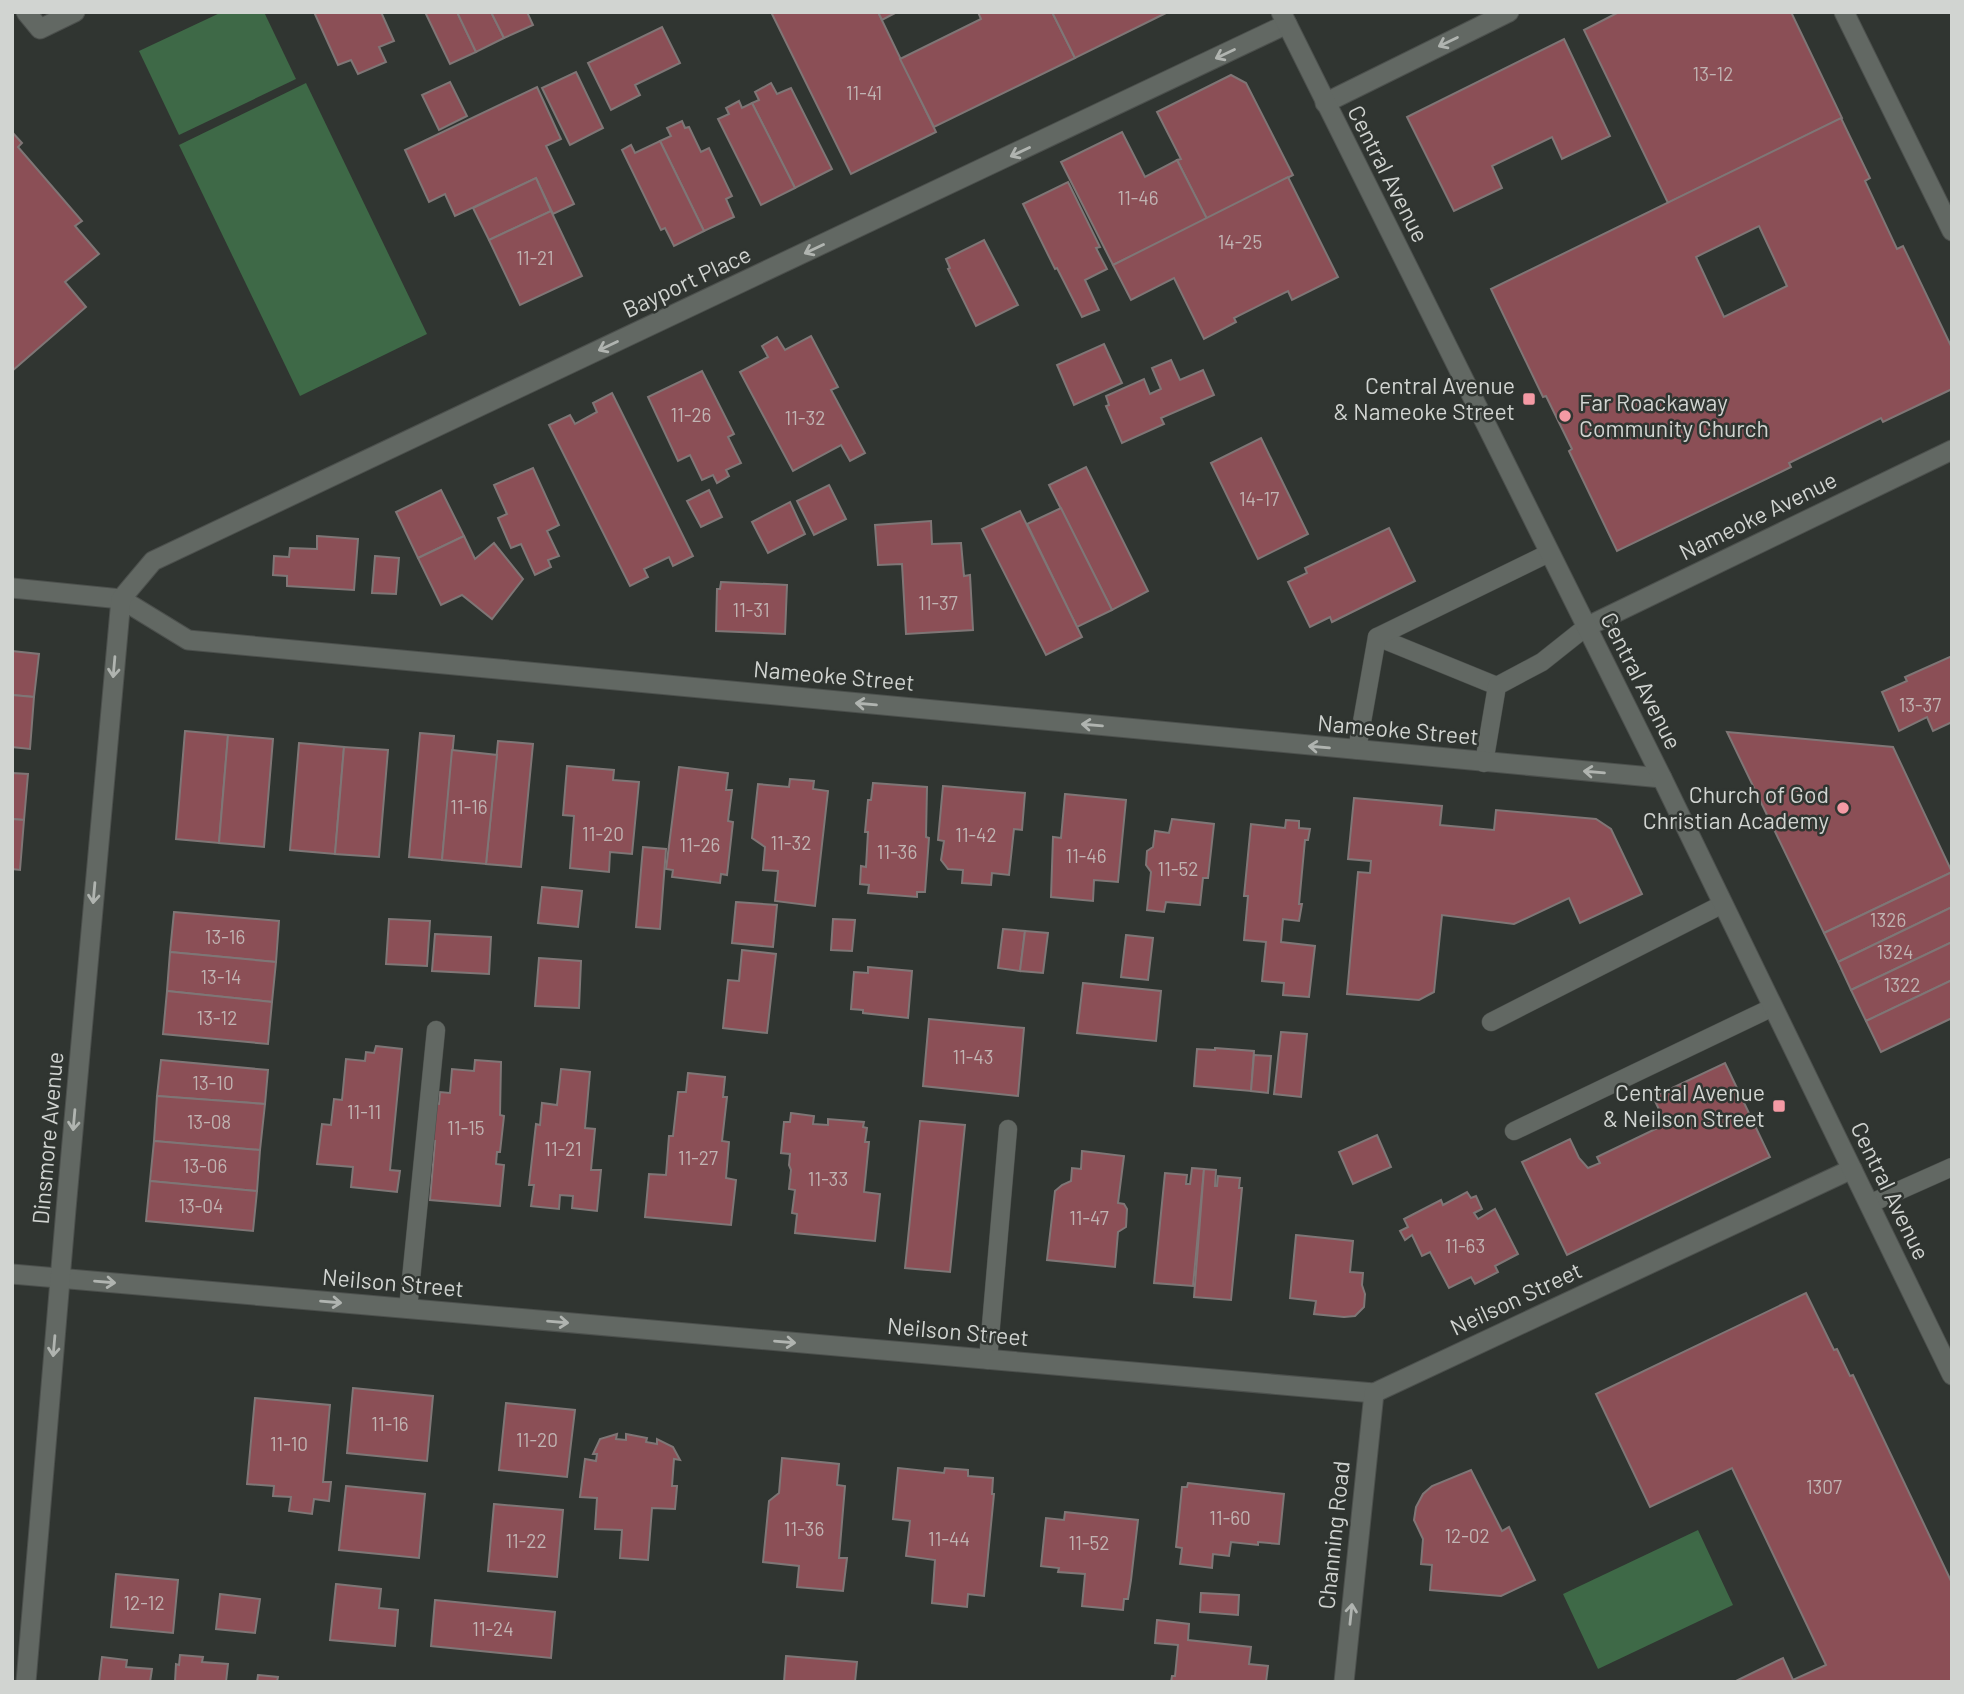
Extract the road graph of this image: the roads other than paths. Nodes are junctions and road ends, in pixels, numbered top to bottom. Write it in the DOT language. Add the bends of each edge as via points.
graph roads {
  1 [pos="26,12"];
  2 [pos="75,12"];
  3 [pos="1509,12"];
  4 [pos="1844,12"];
  5 [pos="1284,18"];
  6 [pos="1325,103"];
  7 [pos="1952,231"];
  8 [pos="1951,453"];
  9 [pos="1549,553"];
  10 [pos="12,588"];
  11 [pos="121,599"];
  12 [pos="1586,626"];
  13 [pos="1377,637"];
  14 [pos="1497,686"];
  15 [pos="1357,750"];
  16 [pos="1484,762"];
  17 [pos="1662,778"];
  18 [pos="1723,904"];
  19 [pos="1773,1007"];
  20 [pos="1491,1022"];
  21 [pos="436,1030"];
  22 [pos="1008,1129"];
  23 [pos="1514,1131"];
  24 [pos="1952,1167"];
  25 [pos="1852,1169"];
  26 [pos="1869,1204"];
  27 [pos="12,1274"];
  28 [pos="60,1278"];
  29 [pos="408,1309"];
  30 [pos="988,1360"];
  31 [pos="1952,1375"];
  32 [pos="1374,1393"];
  33 [pos="26,1682"];
  34 [pos="1344,1682"];
  1 -- 2 [label="street" via="40,29"];
  3 -- 6 [label="street, one-way"];
  4 -- 7 [label="street"];
  5 -- 6 [label="street, Central Avenue"];
  5 -- 11 [label="street, Bayport Place, one-way" via="153,561"];
  6 -- 9 [label="street, Central Avenue"];
  8 -- 12 [label="street, Nameoke Avenue"];
  9 -- 12 [label="street, Central Avenue"];
  9 -- 13 [label="lane"];
  10 -- 11 [label="street, Nameoke Street"];
  15 -- 11 [label="street, Nameoke Street, one-way" via="188,640"];
  11 -- 28 [label="street, Dinsmore Avenue, one-way"];
  12 -- 14 [label="lane" via="1542,663"];
  12 -- 17 [label="street, Central Avenue"];
  13 -- 14 [label="lane"];
  13 -- 15 [label="lane"];
  14 -- 16 [label="lane"];
  15 -- 16 [label="street, Nameoke Street"];
  17 -- 16 [label="street, Nameoke Street, one-way"];
  17 -- 18 [label="street, Central Avenue"];
  18 -- 19 [label="street, Central Avenue"];
  18 -- 20 [label="lane"];
  19 -- 23 [label="lane"];
  19 -- 25 [label="street, Central Avenue"];
  21 -- 29 [label="lane"];
  22 -- 30 [label="lane"];
  24 -- 26 [label="lane"];
  25 -- 26 [label="street, Central Avenue"];
  25 -- 32 [label="street, Neilson Street"];
  26 -- 31 [label="street, Central Avenue"];
  27 -- 28 [label="street, Neilson Street"];
  28 -- 29 [label="street, Neilson Street, one-way"];
  28 -- 33 [label="street, Dinsmore Avenue, one-way"];
  29 -- 30 [label="street, Neilson Street, one-way"];
  30 -- 32 [label="street, Neilson Street"];
  34 -- 32 [label="street, Channing Road, one-way"];
}
